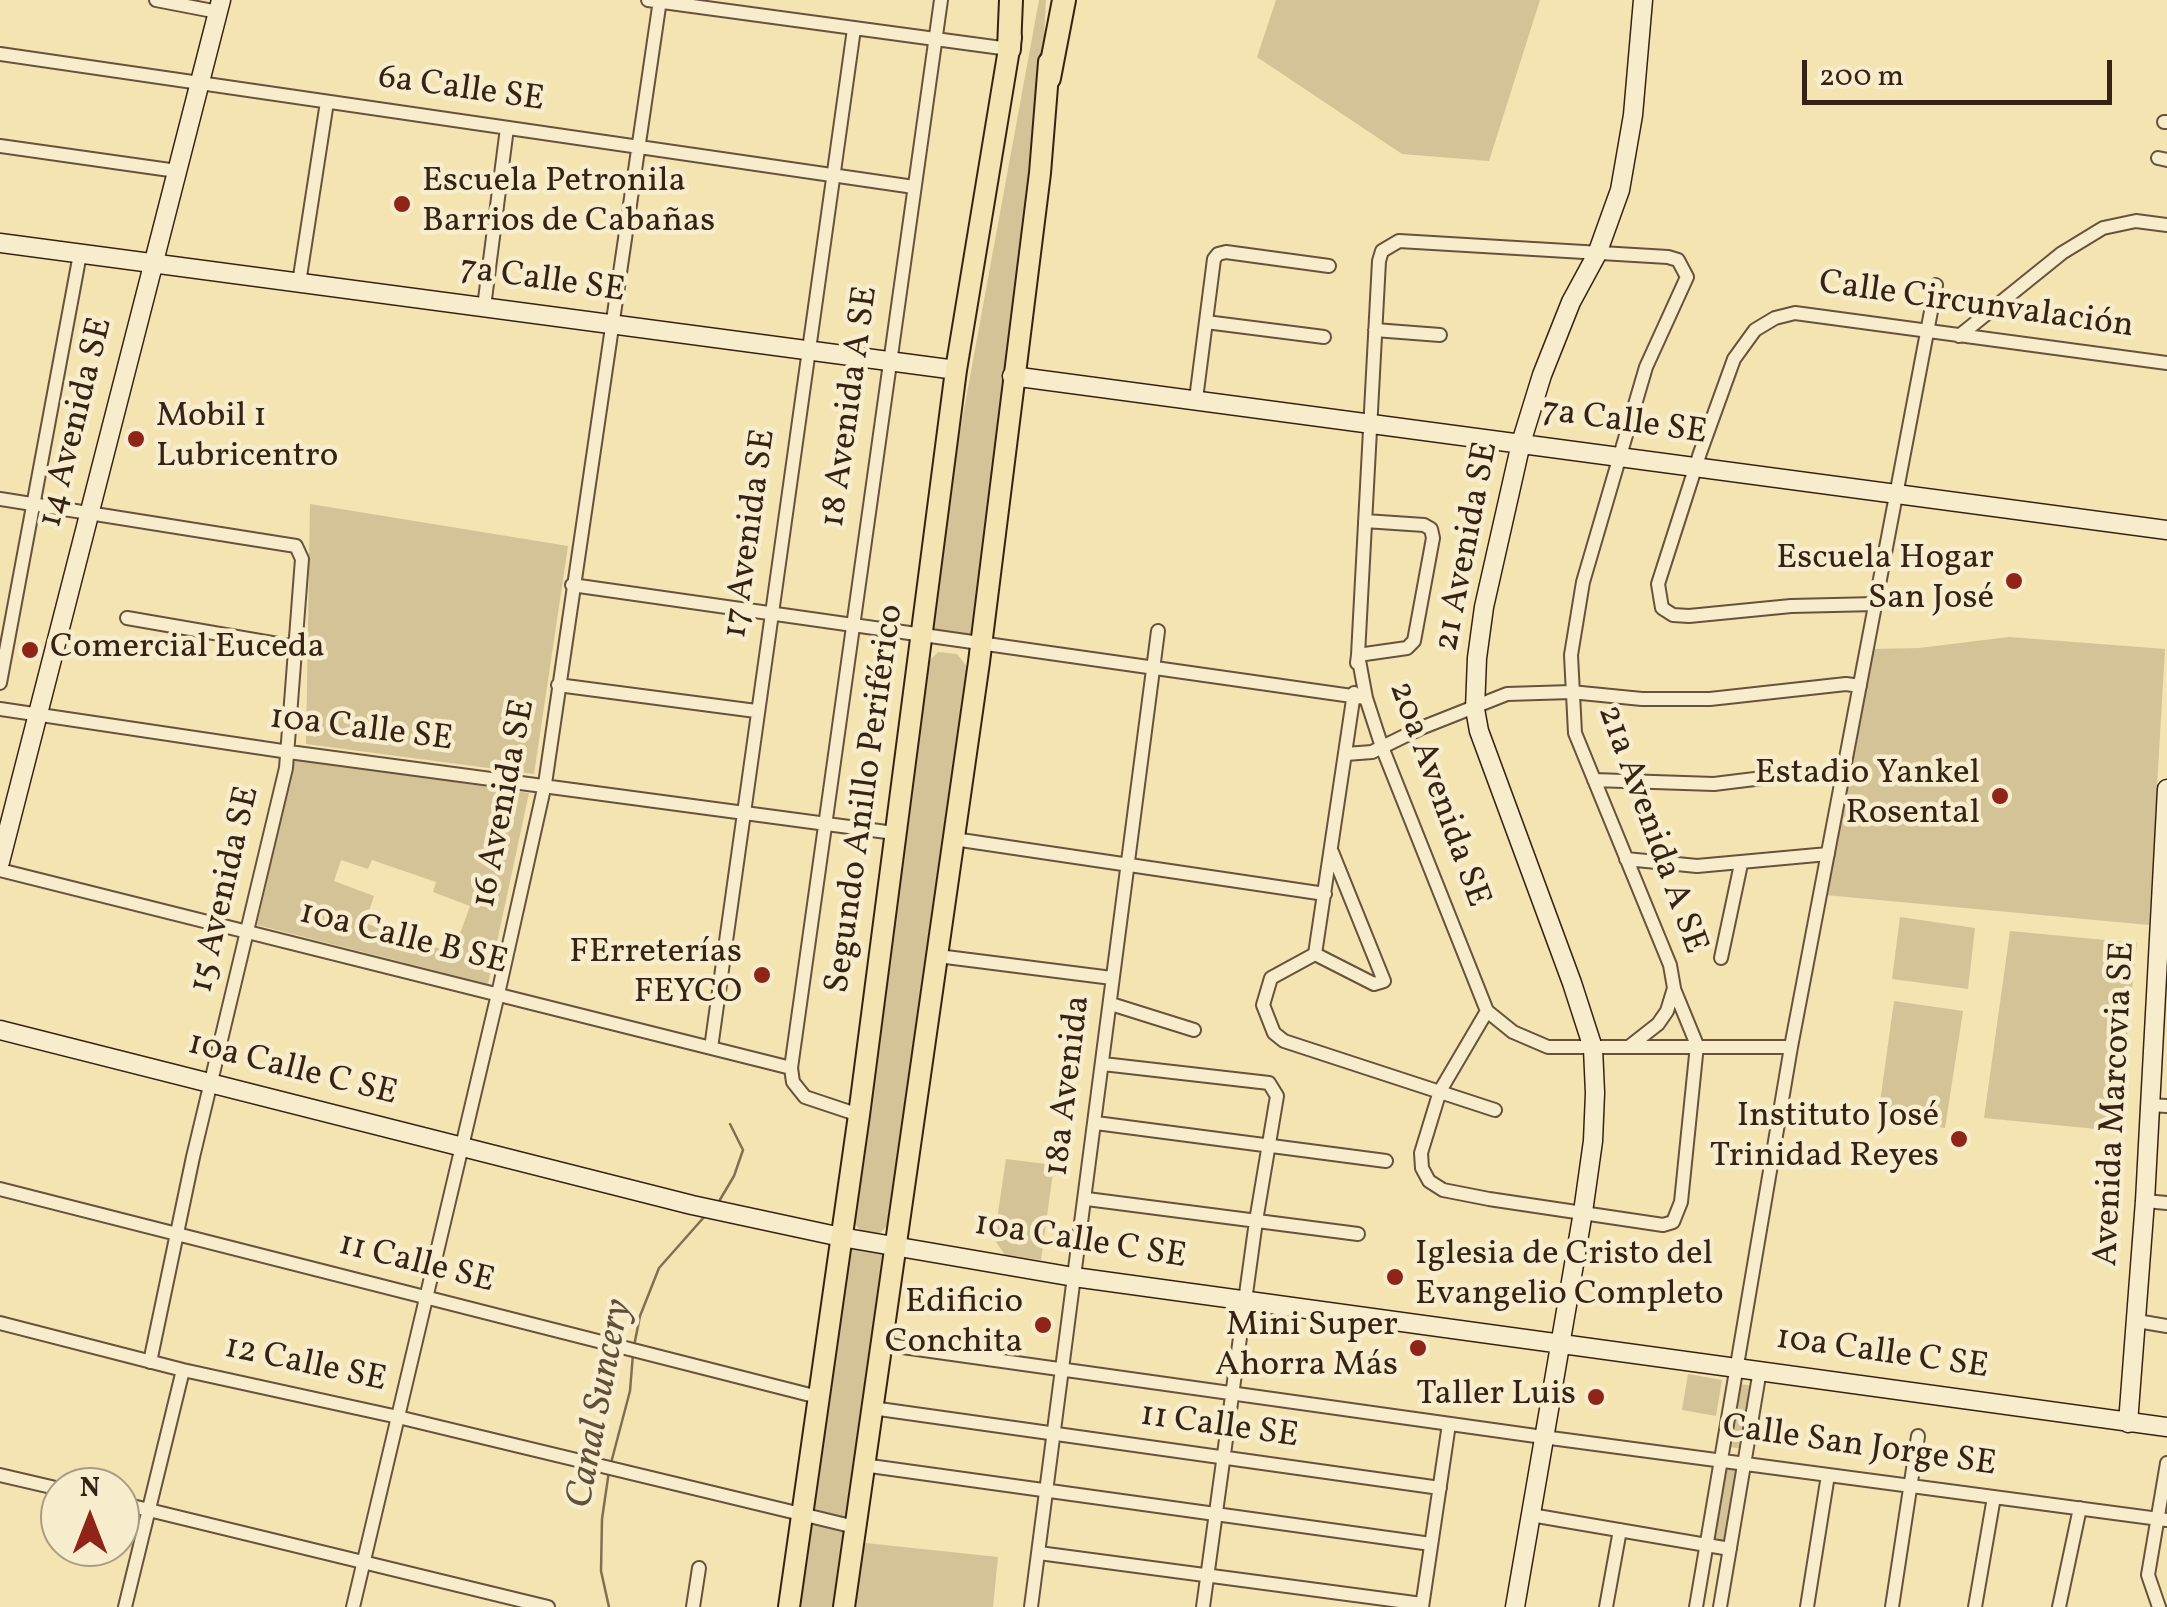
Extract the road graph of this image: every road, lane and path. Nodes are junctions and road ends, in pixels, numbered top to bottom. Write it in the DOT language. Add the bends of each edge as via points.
graph roads {
  1 [pos="156,0"];
  2 [pos="941,0"];
  3 [pos="1014,0"];
  4 [pos="1052,0"];
  5 [pos="1064,0"];
  6 [pos="1643,0"];
  7 [pos="656,1"];
  8 [pos="220,6"];
  9 [pos="854,29"];
  10 [pos="936,40"];
  11 [pos="1009,49"];
  12 [pos="0,54"];
  13 [pos="1048,78"];
  14 [pos="199,83"];
  15 [pos="327,102"];
  16 [pos="508,128"];
  17 [pos="0,146"];
  18 [pos="640,147"];
  19 [pos="177,171"];
  20 [pos="833,175"];
  21 [pos="914,187"];
  22 [pos="2167,225"];
  23 [pos="0,244"];
  24 [pos="80,254"];
  25 [pos="1597,254"];
  26 [pos="153,264"];
  27 [pos="1328,266"];
  28 [pos="299,283"];
  29 [pos="1936,286"];
  30 [pos="484,308"];
  31 [pos="1206,322"];
  32 [pos="614,325"];
  33 [pos="1375,330"];
  34 [pos="1928,330"];
  35 [pos="1440,335"];
  36 [pos="1959,336"];
  37 [pos="1324,337"];
  38 [pos="808,350"];
  39 [pos="889,361"];
  40 [pos="2167,364"];
  41 [pos="956,370"];
  42 [pos="1012,376"];
  43 [pos="1196,399"];
  44 [pos="1370,422"];
  45 [pos="1521,444"];
  46 [pos="1620,455"];
  47 [pos="1695,467"];
  48 [pos="1897,495"];
  49 [pos="0,499"];
  50 [pos="34,504"];
  51 [pos="89,512"];
  52 [pos="1365,520"];
  53 [pos="2167,530"];
  54 [pos="572,585"];
  55 [pos="1876,604"];
  56 [pos="771,613"];
  57 [pos="127,618"];
  58 [pos="852,625"];
  59 [pos="1158,632"];
  60 [pos="922,635"];
  61 [pos="980,643"];
  62 [pos="295,647"];
  63 [pos="1358,655"];
  64 [pos="1152,668"];
  65 [pos="0,683"];
  66 [pos="558,685"];
  67 [pos="1860,686"];
  68 [pos="1571,692"];
  69 [pos="1360,697"];
  70 [pos="1476,709"];
  71 [pos="0,710"];
  72 [pos="756,711"];
  73 [pos="37,716"];
  74 [pos="1382,747"];
  75 [pos="289,752"];
  76 [pos="1346,754"];
  77 [pos="1843,774"];
  78 [pos="1594,780"];
  79 [pos="545,784"];
  80 [pos="2167,789"];
  81 [pos="743,813"];
  82 [pos="825,823"];
  83 [pos="894,833"];
  84 [pos="954,840"];
  85 [pos="1332,850"];
  86 [pos="1828,854"];
  87 [pos="1626,859"];
  88 [pos="1741,864"];
  89 [pos="1126,865"];
  90 [pos="0,866"];
  91 [pos="2164,890"];
  92 [pos="1325,894"];
  93 [pos="248,932"];
  94 [pos="1315,954"];
  95 [pos="938,956"];
  96 [pos="1721,958"];
  97 [pos="1112,978"];
  98 [pos="1674,988"];
  99 [pos="498,994"];
  100 [pos="1111,1004"];
  101 [pos="1487,1011"];
  102 [pos="0,1030"];
  103 [pos="1194,1030"];
  104 [pos="1697,1045"];
  105 [pos="1630,1046"];
  106 [pos="1791,1047"];
  107 [pos="712,1048"];
  108 [pos="1593,1048"];
  109 [pos="1104,1064"];
  110 [pos="791,1068"];
  111 [pos="212,1085"];
  112 [pos="1440,1091"];
  113 [pos="2158,1106"];
  114 [pos="1495,1110"];
  115 [pos="859,1115"];
  116 [pos="1096,1122"];
  117 [pos="1269,1144"];
  118 [pos="460,1146"];
  119 [pos="1386,1161"];
  120 [pos="0,1188"];
  121 [pos="1086,1198"];
  122 [pos="2145,1202"];
  123 [pos="2167,1203"];
  124 [pos="1583,1212"];
  125 [pos="1256,1221"];
  126 [pos="177,1234"];
  127 [pos="1358,1234"];
  128 [pos="842,1237"];
  129 [pos="896,1247"];
  130 [pos="1074,1277"];
  131 [pos="427,1298"];
  132 [pos="1246,1300"];
  133 [pos="2136,1321"];
  134 [pos="0,1324"];
  135 [pos="2167,1326"];
  136 [pos="882,1344"];
  137 [pos="1560,1344"];
  138 [pos="150,1362"];
  139 [pos="1737,1366"];
  140 [pos="183,1370"];
  141 [pos="1061,1370"];
  142 [pos="1760,1370"];
  143 [pos="1234,1394"];
  144 [pos="818,1396"];
  145 [pos="872,1408"];
  146 [pos="398,1417"];
  147 [pos="2128,1423"];
  148 [pos="1449,1424"];
  149 [pos="2167,1428"];
  150 [pos="1054,1435"];
  151 [pos="1918,1436"];
  152 [pos="1543,1437"];
  153 [pos="1224,1459"];
  154 [pos="1721,1460"];
  155 [pos="2167,1463"];
  156 [pos="1744,1464"];
  157 [pos="863,1465"];
  158 [pos="1828,1474"];
  159 [pos="0,1475"];
  160 [pos="40,1484"];
  161 [pos="1910,1486"];
  162 [pos="1440,1488"];
  163 [pos="1046,1490"];
  164 [pos="1994,1496"];
  165 [pos="140,1508"];
  166 [pos="2080,1508"];
  167 [pos="149,1510"];
  168 [pos="1217,1514"];
  169 [pos="1531,1515"];
  170 [pos="802,1516"];
  171 [pos="2162,1519"];
  172 [pos="855,1527"];
  173 [pos="1620,1530"];
  174 [pos="1431,1544"];
  175 [pos="1706,1545"];
  176 [pos="1730,1549"];
  177 [pos="1039,1552"];
  178 [pos="364,1564"];
  179 [pos="699,1568"];
  180 [pos="1208,1576"];
  181 [pos="1422,1605"];
  182 [pos="125,1607"];
  183 [pos="353,1607"];
  184 [pos="548,1607"];
  185 [pos="694,1607"];
  186 [pos="789,1607"];
  187 [pos="844,1607"];
  188 [pos="1032,1607"];
  189 [pos="1204,1607"];
  190 [pos="1515,1607"];
  191 [pos="1606,1607"];
  192 [pos="1696,1607"];
  193 [pos="1720,1607"];
  194 [pos="1807,1607"];
  195 [pos="1892,1607"];
  196 [pos="1975,1607"];
  197 [pos="2059,1607"];
  198 [pos="2160,1607"];
  1 -- 8 [label="street"];
  2 -- 10 [label="street, 18 Avenida A SE"];
  3 -- 11 [label="highway"];
  4 -- 13 [label="main road"];
  5 -- 13 [label="highway"];
  6 -- 25 [label="street, 21 Avenida SE" via="1620,190"];
  7 -- 9 [label="street"];
  7 -- 18 [label="street, 16 Avenida SE"];
  8 -- 14 [label="street, 14 Avenida SE"];
  9 -- 10 [label="street"];
  9 -- 20 [label="street, 17 Avenida SE"];
  10 -- 11 [label="street"];
  10 -- 21 [label="street, 18 Avenida A SE"];
  11 -- 41 [label="main road, Segundo Anillo Periférico"];
  12 -- 14 [label="street, 6a Calle SE"];
  13 -- 42 [label="main road"];
  14 -- 15 [label="street, 6a Calle SE"];
  14 -- 19 [label="street, 14 Avenida SE"];
  15 -- 16 [label="street, 6a Calle SE"];
  15 -- 28 [label="street"];
  16 -- 18 [label="street, 6a Calle SE"];
  16 -- 30 [label="street"];
  17 -- 19 [label="street"];
  18 -- 20 [label="street, 6a Calle SE"];
  18 -- 32 [label="street, 16 Avenida SE"];
  19 -- 26 [label="street, 14 Avenida SE"];
  20 -- 21 [label="street, 6a Calle SE"];
  20 -- 38 [label="street, 17 Avenida SE"];
  21 -- 39 [label="street, 18 Avenida A SE"];
  22 -- 36 [label="street" via="2136,221 2103,228"];
  23 -- 24 [label="street, 7a Calle SE"];
  24 -- 26 [label="street, 7a Calle SE"];
  24 -- 50 [label="street"];
  25 -- 33 [label="street, 20a Avenida SE" via="1388,245 1379,261"];
  25 -- 45 [label="street, 21 Avenida SE" via="1570,302"];
  25 -- 46 [label="street, 21a Avenida A SE" via="1668,257 1688,277 1646,366"];
  26 -- 28 [label="street, 7a Calle SE"];
  26 -- 51 [label="street, 14 Avenida SE"];
  27 -- 31 [label="street" via="1218,254"];
  28 -- 30 [label="street, 7a Calle SE"];
  29 -- 34 [label="street"];
  30 -- 32 [label="street, 7a Calle SE"];
  31 -- 37 [label="street"];
  31 -- 43 [label="street"];
  32 -- 38 [label="street, 7a Calle SE"];
  32 -- 54 [label="street, 16 Avenida SE"];
  33 -- 35 [label="street"];
  33 -- 44 [label="street, 20a Avenida SE"];
  34 -- 36 [label="street, Calle Circunvalación"];
  34 -- 47 [label="street, Calle Circunvalación" via="1796,313 1754,330 1734,359"];
  34 -- 48 [label="street"];
  36 -- 40 [label="street, Calle Circunvalación"];
  38 -- 39 [label="street, 7a Calle SE"];
  38 -- 56 [label="street, 17 Avenida SE"];
  39 -- 41 [label="street, 7a Calle SE"];
  39 -- 58 [label="street, 18 Avenida A SE"];
  41 -- 60 [label="main road, Segundo Anillo Periférico"];
  42 -- 43 [label="street, 7a Calle SE"];
  42 -- 61 [label="main road"];
  43 -- 44 [label="street, 7a Calle SE"];
  44 -- 45 [label="street, 7a Calle SE"];
  44 -- 52 [label="street, 20a Avenida SE"];
  45 -- 46 [label="street, 7a Calle SE"];
  45 -- 70 [label="street, 21 Avenida SE" via="1484,606"];
  46 -- 47 [label="street, 7a Calle SE"];
  46 -- 68 [label="street, 21a Avenida A SE" via="1583,582"];
  47 -- 48 [label="street, 7a Calle SE"];
  47 -- 55 [label="street, Calle Circunvalación" via="1658,584 1662,608 1688,616"];
  48 -- 53 [label="street, 7a Calle SE"];
  48 -- 55 [label="street"];
  49 -- 50 [label="street"];
  50 -- 51 [label="street"];
  50 -- 65 [label="street"];
  51 -- 62 [label="street, 15 Avenida SE" via="296,546 302,559"];
  51 -- 73 [label="street, 14 Avenida SE"];
  52 -- 63 [label="street, 20a Avenida SE"];
  52 -- 63 [label="street" via="1424,525 1432,538 1414,641 1407,648"];
  54 -- 56 [label="street"];
  54 -- 66 [label="street, 16 Avenida SE"];
  55 -- 67 [label="street"];
  56 -- 58 [label="street"];
  56 -- 72 [label="street, 17 Avenida SE"];
  57 -- 62 [label="street"];
  58 -- 60 [label="street"];
  58 -- 82 [label="street, 18 Avenida A SE"];
  59 -- 64 [label="street, 18a Avenida"];
  60 -- 61 [label="street"];
  60 -- 83 [label="main road, Segundo Anillo Periférico"];
  61 -- 64 [label="street"];
  61 -- 84 [label="main road"];
  62 -- 75 [label="street, 15 Avenida SE"];
  63 -- 69 [label="street, 20a Avenida SE"];
  64 -- 69 [label="street"];
  64 -- 89 [label="street, 18a Avenida"];
  66 -- 72 [label="street"];
  66 -- 79 [label="street, 16 Avenida SE"];
  67 -- 68 [label="street" via="1710,698"];
  67 -- 77 [label="street"];
  68 -- 70 [label="street" via="1506,694"];
  68 -- 78 [label="street, 21a Avenida A SE" via="1575,732"];
  69 -- 74 [label="street, 20a Avenida SE"];
  69 -- 76 [label="street"];
  70 -- 74 [label="street"];
  70 -- 108 [label="street, 21 Avenida SE"];
  71 -- 73 [label="street, 10a Calle SE"];
  72 -- 81 [label="street, 17 Avenida SE"];
  73 -- 75 [label="street, 10a Calle SE"];
  73 -- 90 [label="street, 14 Avenida SE"];
  74 -- 76 [label="street"];
  74 -- 101 [label="street, 20a Avenida SE"];
  75 -- 79 [label="street, 10a Calle SE"];
  75 -- 93 [label="street, 15 Avenida SE"];
  76 -- 85 [label="street"];
  77 -- 78 [label="street" via="1714,784"];
  77 -- 86 [label="street"];
  78 -- 87 [label="street, 21a Avenida A SE"];
  79 -- 81 [label="street, 10a Calle SE"];
  79 -- 99 [label="street, 16 Avenida SE"];
  80 -- 91 [label="street, Avenida Marcovia SE"];
  81 -- 82 [label="street, 10a Calle SE"];
  81 -- 107 [label="street, 17 Avenida SE"];
  82 -- 83 [label="street, 10a Calle SE"];
  82 -- 110 [label="street, 18 Avenida A SE"];
  83 -- 115 [label="main road, Segundo Anillo Periférico"];
  84 -- 89 [label="street"];
  84 -- 95 [label="main road"];
  85 -- 92 [label="street"];
  85 -- 94 [label="street" via="1382,984"];
  86 -- 88 [label="street"];
  86 -- 106 [label="street"];
  87 -- 88 [label="street"];
  87 -- 98 [label="street, 21a Avenida A SE"];
  88 -- 96 [label="street"];
  89 -- 92 [label="street"];
  89 -- 97 [label="street, 18a Avenida"];
  90 -- 93 [label="street, 10a Calle B SE"];
  91 -- 113 [label="street, Avenida Marcovia SE"];
  92 -- 94 [label="street"];
  93 -- 99 [label="street, 10a Calle B SE"];
  93 -- 111 [label="street, 15 Avenida SE"];
  94 -- 112 [label="street" via="1271,978 1263,1005 1274,1033"];
  95 -- 97 [label="street"];
  95 -- 129 [label="main road"];
  97 -- 100 [label="street, 18a Avenida"];
  98 -- 104 [label="street"];
  98 -- 105 [label="street, 21a Avenida A SE" via="1658,1024"];
  99 -- 107 [label="street, 10a Calle B SE"];
  99 -- 118 [label="street, 16 Avenida SE"];
  100 -- 103 [label="street"];
  100 -- 109 [label="street, 18a Avenida"];
  101 -- 108 [label="street" via="1532,1042"];
  101 -- 112 [label="street"];
  102 -- 111 [label="street, 10a Calle C SE"];
  104 -- 105 [label="street"];
  104 -- 106 [label="street"];
  104 -- 124 [label="street" via="1673,1222 1650,1225"];
  105 -- 108 [label="street"];
  106 -- 139 [label="street"];
  107 -- 110 [label="street, 10a Calle B SE"];
  108 -- 124 [label="street, 21 Avenida SE" via="1594,1140"];
  109 -- 116 [label="street, 18a Avenida"];
  109 -- 117 [label="street" via="1269,1083 1277,1096"];
  110 -- 115 [label="street" via="805,1097"];
  111 -- 118 [label="street, 10a Calle C SE"];
  111 -- 126 [label="street, 15 Avenida SE"];
  112 -- 114 [label="street"];
  112 -- 124 [label="street" via="1421,1153 1430,1182 1443,1190"];
  113 -- 122 [label="street, Avenida Marcovia SE"];
  115 -- 128 [label="main road, Segundo Anillo Periférico"];
  116 -- 117 [label="street"];
  116 -- 121 [label="street, 18a Avenida"];
  117 -- 119 [label="street"];
  117 -- 125 [label="street"];
  118 -- 128 [label="street, 10a Calle C SE"];
  118 -- 131 [label="street, 16 Avenida SE"];
  120 -- 126 [label="street, 11 Calle SE"];
  121 -- 125 [label="street"];
  121 -- 130 [label="street, 18a Avenida"];
  122 -- 123 [label="street"];
  122 -- 133 [label="street, Avenida Marcovia SE"];
  124 -- 137 [label="street, 21 Avenida SE"];
  125 -- 127 [label="street"];
  125 -- 132 [label="street"];
  126 -- 131 [label="street, 11 Calle SE"];
  126 -- 138 [label="street, 15 Avenida SE"];
  128 -- 129 [label="street, 10a Calle C SE"];
  128 -- 144 [label="main road, Segundo Anillo Periférico"];
  129 -- 130 [label="street, 10a Calle C SE"];
  129 -- 136 [label="main road"];
  130 -- 132 [label="street, 10a Calle C SE"];
  130 -- 141 [label="street, 18a Avenida"];
  131 -- 144 [label="street, 11 Calle SE"];
  131 -- 146 [label="street, 16 Avenida SE"];
  132 -- 137 [label="street, 10a Calle C SE"];
  132 -- 143 [label="street"];
  133 -- 135 [label="street"];
  133 -- 147 [label="street, Avenida Marcovia SE"];
  134 -- 138 [label="street, 12 Calle SE"];
  136 -- 141 [label="street, Calle San Jorge SE"];
  136 -- 145 [label="main road"];
  137 -- 139 [label="street, 10a Calle C SE"];
  137 -- 152 [label="street, 21 Avenida SE"];
  138 -- 140 [label="street, 12 Calle SE"];
  139 -- 142 [label="street, 10a Calle C SE"];
  139 -- 154 [label="street"];
  140 -- 146 [label="street, 12 Calle SE"];
  140 -- 167 [label="street"];
  141 -- 143 [label="street, Calle San Jorge SE"];
  141 -- 150 [label="street, 18a Avenida"];
  142 -- 147 [label="street, 10a Calle C SE"];
  142 -- 156 [label="street"];
  143 -- 148 [label="street, Calle San Jorge SE"];
  143 -- 153 [label="street"];
  144 -- 170 [label="main road, Segundo Anillo Periférico"];
  145 -- 150 [label="street, 11 Calle SE"];
  145 -- 157 [label="main road"];
  146 -- 170 [label="street, 12 Calle SE"];
  146 -- 178 [label="street, 16 Avenida SE"];
  147 -- 149 [label="street, 10a Calle C SE"];
  148 -- 152 [label="street, Calle San Jorge SE"];
  148 -- 162 [label="street"];
  150 -- 153 [label="street, 11 Calle SE"];
  150 -- 163 [label="street, 18a Avenida"];
  151 -- 161 [label="street"];
  152 -- 154 [label="street, Calle San Jorge SE"];
  152 -- 169 [label="street, 21 Avenida SE"];
  153 -- 162 [label="street, 11 Calle SE"];
  153 -- 168 [label="street"];
  154 -- 156 [label="street, Calle San Jorge SE"];
  154 -- 175 [label="street"];
  155 -- 171 [label="street"];
  156 -- 158 [label="street, Calle San Jorge SE"];
  156 -- 176 [label="street"];
  157 -- 163 [label="street"];
  157 -- 172 [label="main road"];
  158 -- 161 [label="street, Calle San Jorge SE"];
  158 -- 194 [label="street"];
  159 -- 160 [label="street"];
  161 -- 164 [label="street, Calle San Jorge SE"];
  161 -- 195 [label="street"];
  162 -- 174 [label="street"];
  163 -- 168 [label="street"];
  163 -- 177 [label="street, 18a Avenida"];
  164 -- 166 [label="street, Calle San Jorge SE"];
  164 -- 196 [label="street"];
  165 -- 167 [label="street"];
  166 -- 171 [label="street, Calle San Jorge SE"];
  166 -- 197 [label="street"];
  167 -- 178 [label="street"];
  167 -- 182 [label="street"];
  168 -- 174 [label="street"];
  168 -- 180 [label="street"];
  169 -- 173 [label="street"];
  169 -- 190 [label="street, 21 Avenida SE"];
  170 -- 172 [label="street"];
  170 -- 186 [label="main road, Segundo Anillo Periférico"];
  171 -- 198 [label="street" via="2148,1575"];
  172 -- 187 [label="main road"];
  173 -- 175 [label="street"];
  173 -- 191 [label="street"];
  174 -- 181 [label="street"];
  175 -- 176 [label="street"];
  175 -- 192 [label="street"];
  176 -- 193 [label="street"];
  177 -- 180 [label="street"];
  177 -- 188 [label="street, 18a Avenida"];
  178 -- 183 [label="street, 16 Avenida SE"];
  178 -- 184 [label="street"];
  179 -- 185 [label="street"];
  180 -- 181 [label="street"];
  180 -- 189 [label="street"];
}
